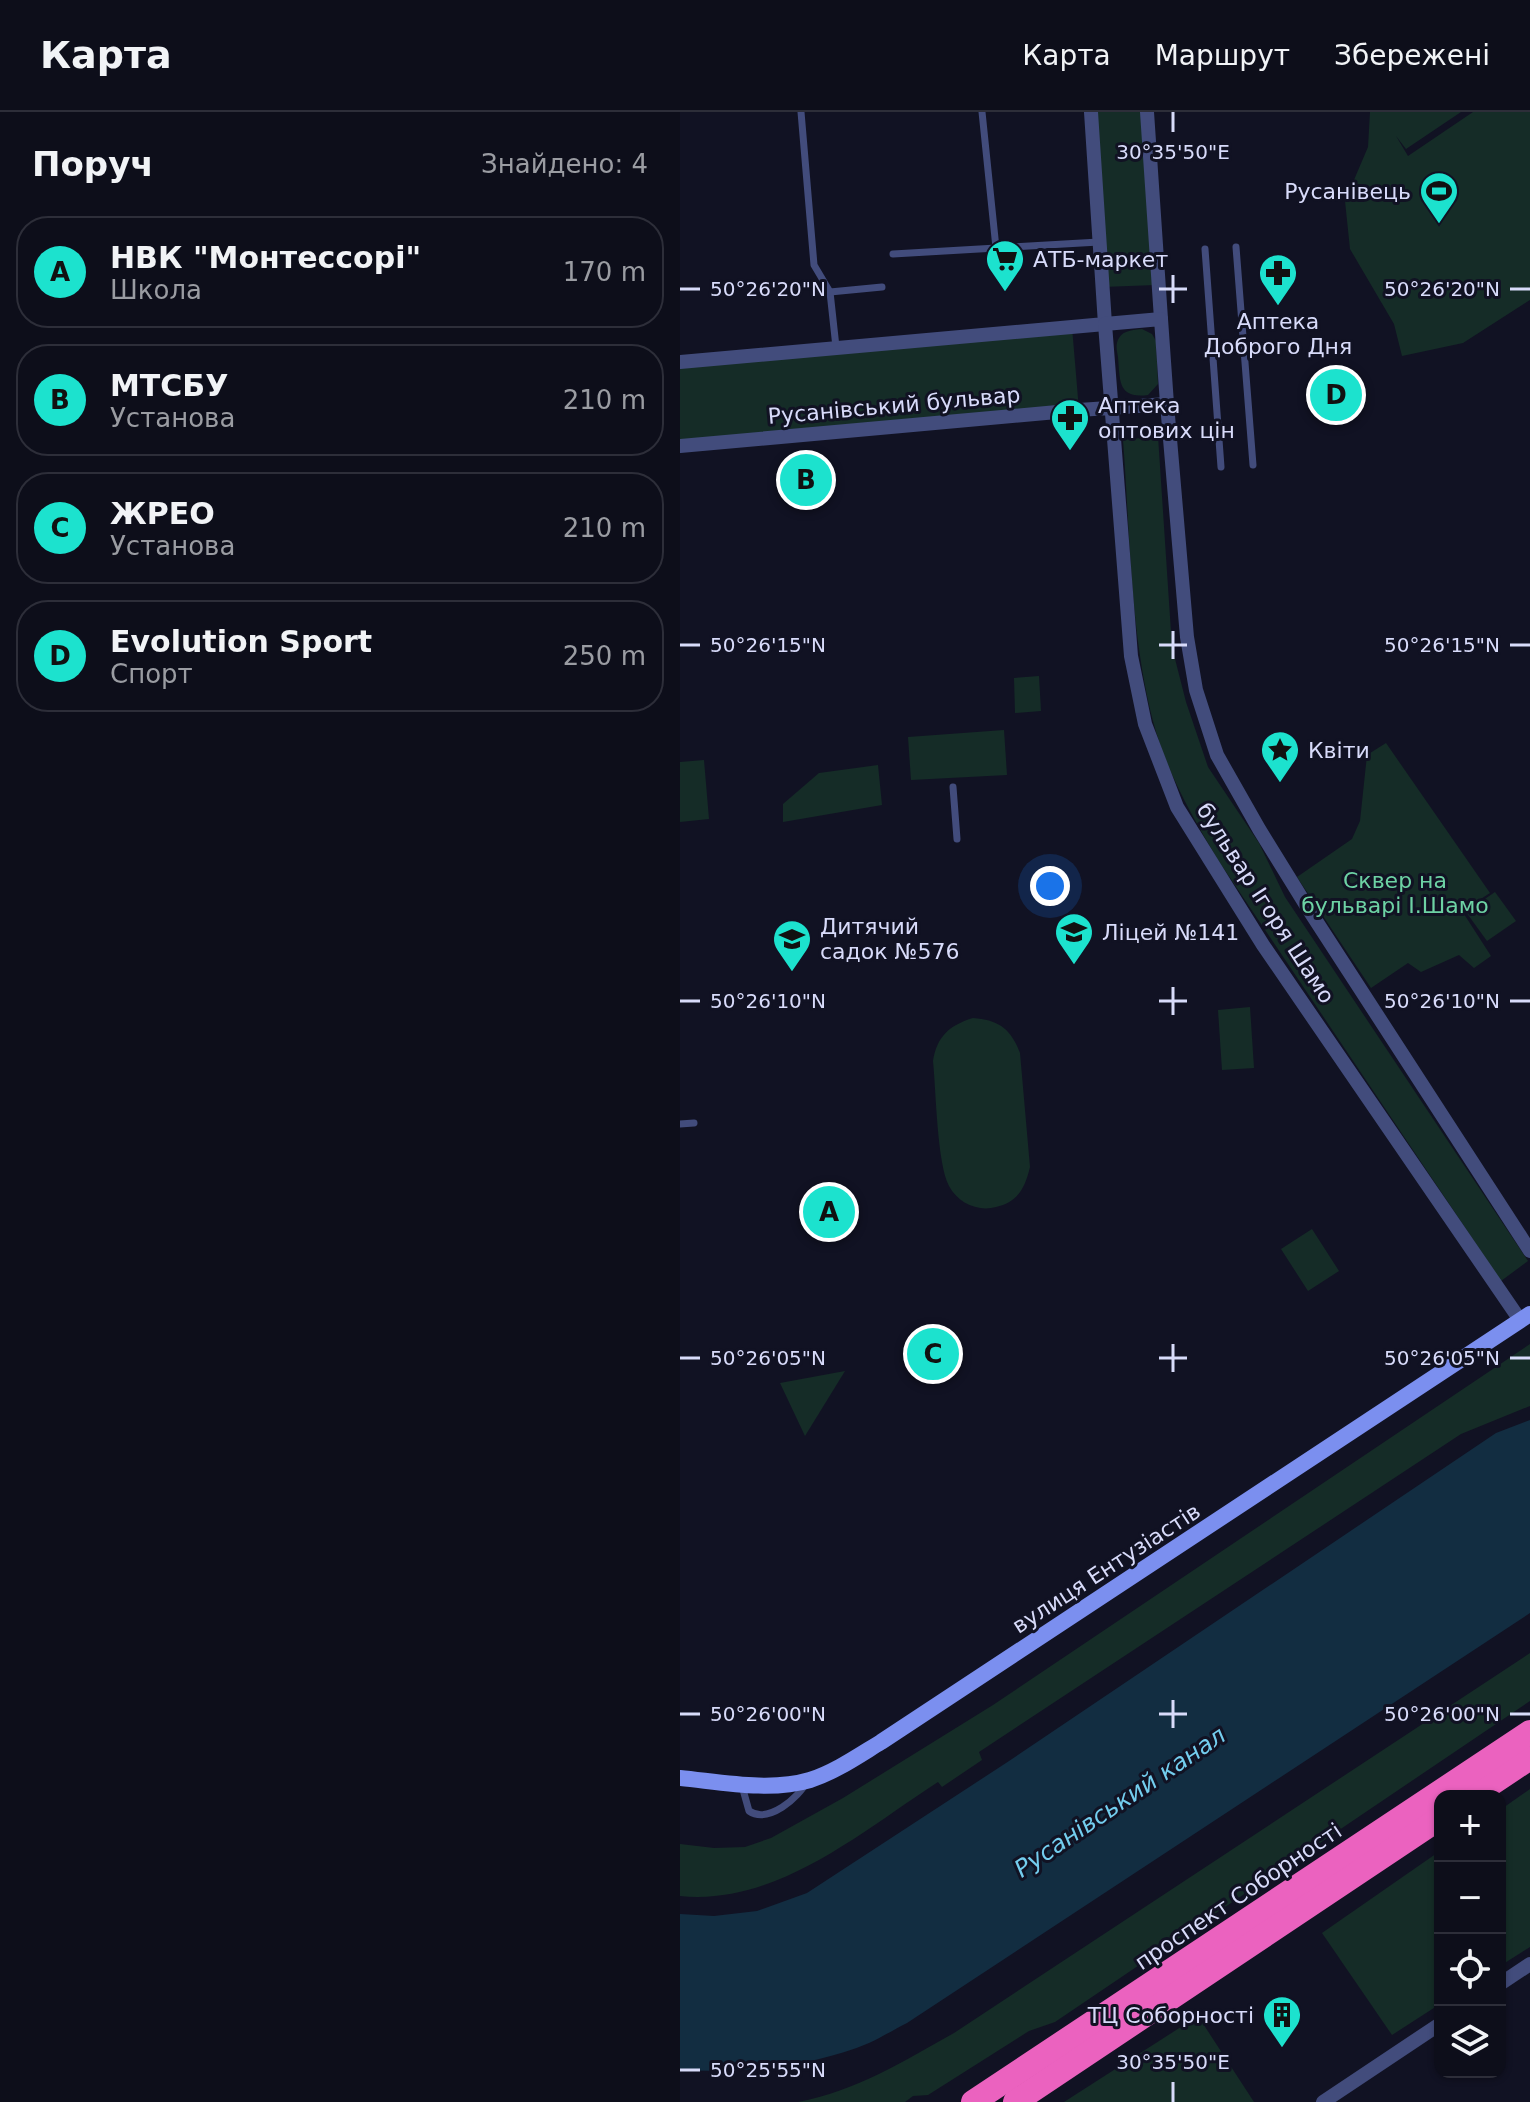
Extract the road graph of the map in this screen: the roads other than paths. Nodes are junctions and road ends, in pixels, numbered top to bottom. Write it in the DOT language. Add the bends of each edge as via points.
graph roads {
  1 [pos="801,112"];
  2 [pos="982,112"];
  3 [pos="1091,112"];
  4 [pos="1147,112"];
  5 [pos="1099,242"];
  6 [pos="1236,247"];
  7 [pos="996,248"];
  8 [pos="1205,249"];
  9 [pos="893,254"];
  10 [pos="882,287"];
  11 [pos="830,292"];
  12 [pos="1161,319"];
  13 [pos="1105,324"];
  14 [pos="836,347"];
  15 [pos="680,362"];
  16 [pos="1167,404"];
  17 [pos="1112,408"];
  18 [pos="680,446"];
  19 [pos="1253,465"];
  20 [pos="1221,467"];
  21 [pos="953,787"];
  22 [pos="957,839"];
  23 [pos="694,1123"];
  24 [pos="680,1124"];
  25 [pos="1530,1251"];
  26 [pos="1525,1317"];
  27 [pos="1530,1732"];
  28 [pos="1530,1758"];
  29 [pos="680,1778"];
  30 [pos="807,1781"];
  31 [pos="741,1783"];
  32 [pos="1482,1790"];
  33 [pos="1434,1822"];
  34 [pos="1530,1964"];
  35 [pos="1506,1980"];
  36 [pos="1434,2028"];
  37 [pos="973,2102"];
  38 [pos="1015,2102"];
  39 [pos="1323,2102"];
  1 -- 11 [label="lane" via="814,265"];
  2 -- 7 [label="lane"];
  3 -- 5 [label="street"];
  4 -- 12 [label="street"];
  5 -- 7 [label="lane"];
  5 -- 13 [label="street"];
  6 -- 19 [label="lane"];
  7 -- 9 [label="lane"];
  8 -- 20 [label="lane"];
  10 -- 11 [label="lane"];
  11 -- 14 [label="lane"];
  12 -- 13 [label="street"];
  12 -- 16 [label="street, бульвар Ігоря Шамо"];
  13 -- 14 [label="street"];
  13 -- 17 [label="street, бульвар Ігоря Шамо"];
  14 -- 15 [label="street"];
  16 -- 17 [label="street, Русанівський бульвар"];
  16 -- 25 [label="street, бульвар Ігоря Шамо" via="1187,637 1196,690 1217,755 1309,910"];
  17 -- 18 [label="street, Русанівський бульвар"];
  17 -- 26 [label="street, бульвар Ігоря Шамо" via="1131,656 1145,724 1177,807 1272,958"];
  21 -- 22 [label="lane"];
  23 -- 24 [label="lane"];
  26 -- 30 [label="street, вулиця Ентузіастів" via="881,1742"];
  27 -- 37 [label="highway, проспект Соборності"];
  28 -- 32 [label="highway"];
  29 -- 31 [label="street, вулиця Ентузіастів"];
  30 -- 31 [label="street, вулиця Ентузіастів"];
  30 -- 31 [label="lane" via="796,1797 755,1816"];
  33 -- 38 [label="highway"];
  34 -- 35 [label="street"];
  36 -- 39 [label="street"];
}
